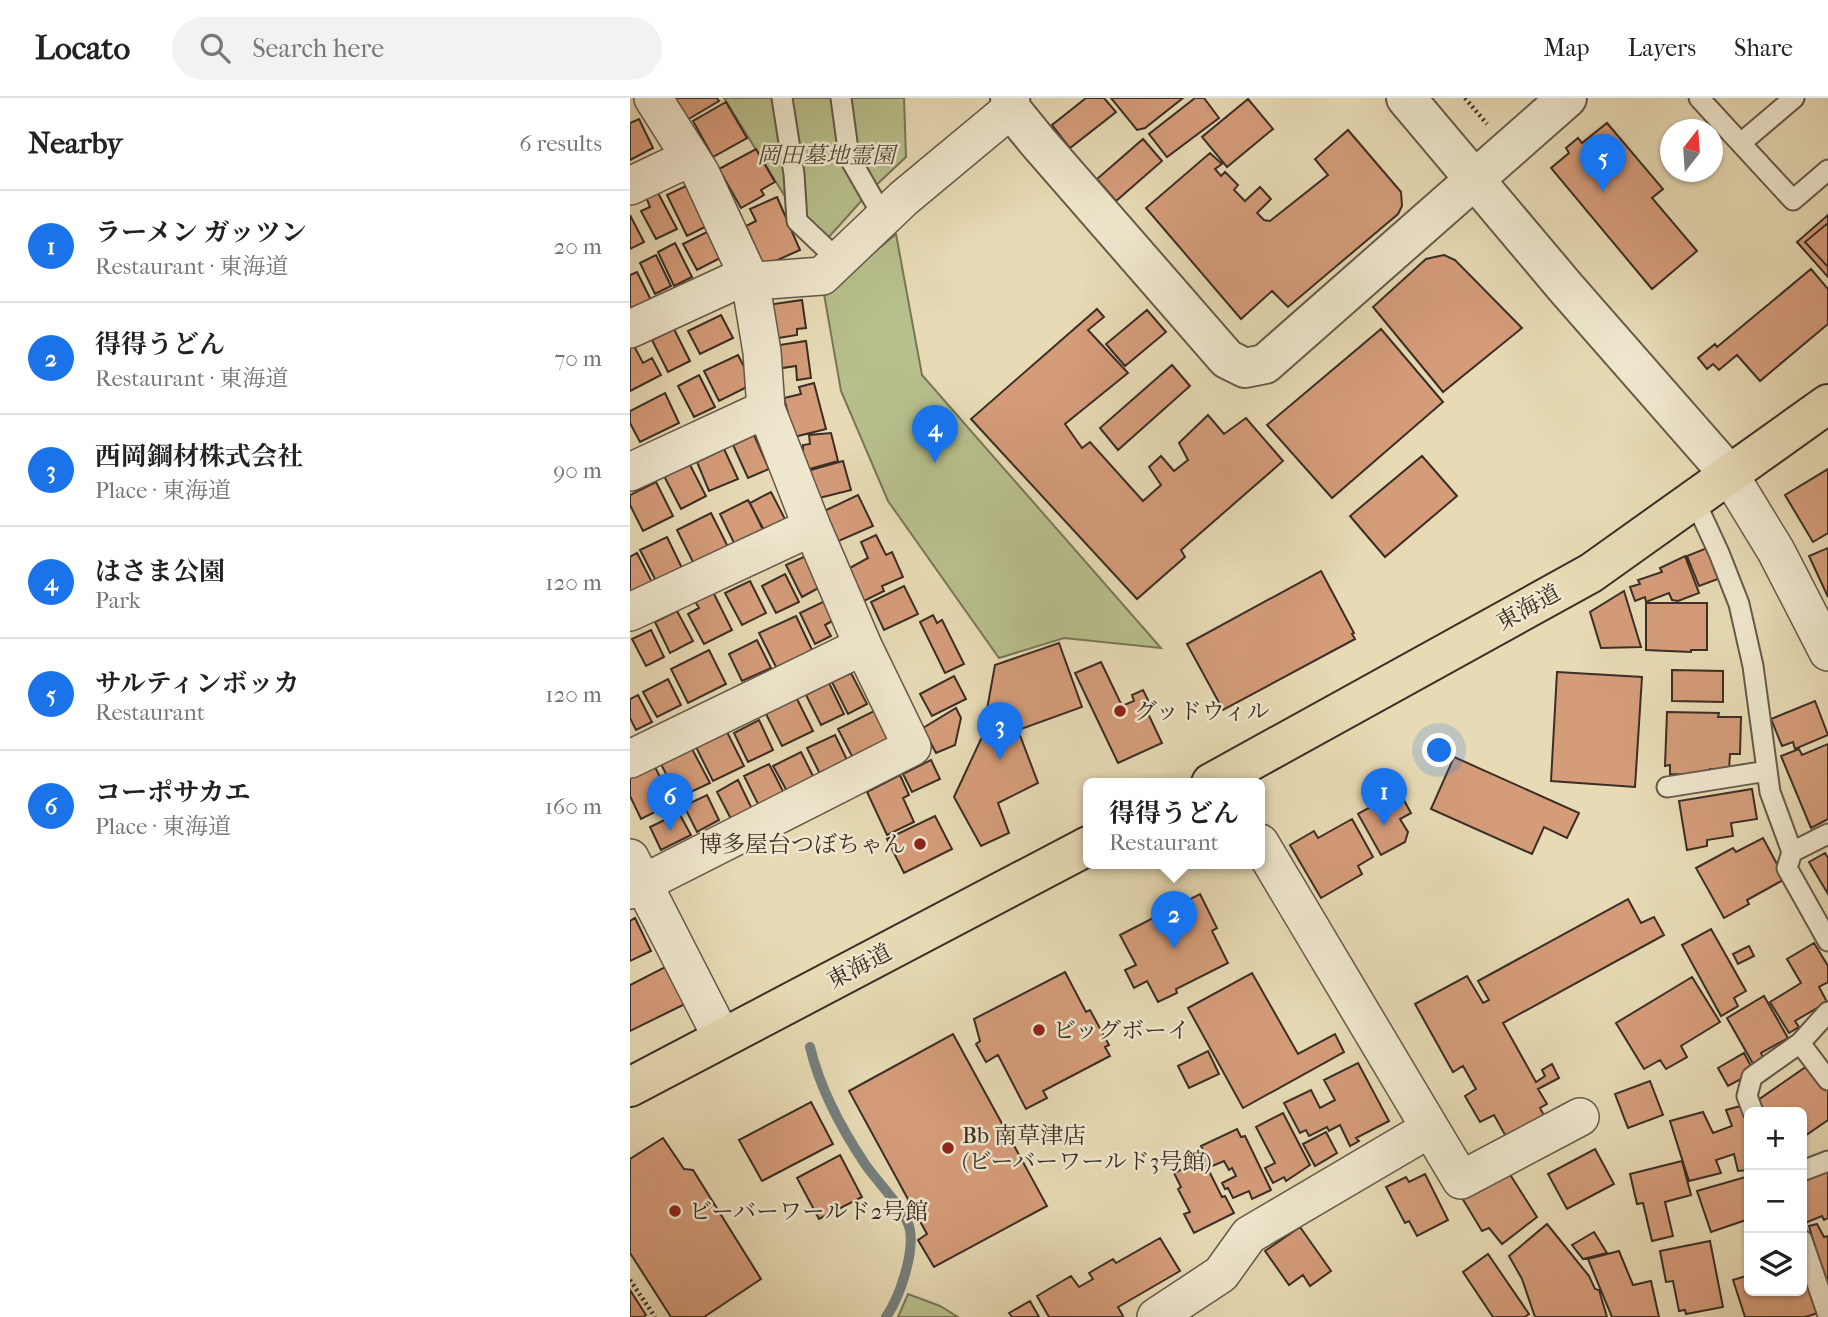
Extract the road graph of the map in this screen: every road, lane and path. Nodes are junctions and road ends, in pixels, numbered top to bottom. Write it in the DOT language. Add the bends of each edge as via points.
graph roads {
  1 [pos="653,98"];
  2 [pos="782,98"];
  3 [pos="841,98"];
  4 [pos="1406,98"];
  5 [pos="1699,98"];
  6 [pos="1794,98"];
  7 [pos="1010,103"];
  8 [pos="1551,103"];
  9 [pos="1741,143"];
  10 [pos="689,158"];
  11 [pos="1828,170"];
  12 [pos="1474,180"];
  13 [pos="630,186"];
  14 [pos="884,218"];
  15 [pos="838,261"];
  16 [pos="750,280"];
  17 [pos="630,328"];
  18 [pos="1828,404"];
  19 [pos="766,409"];
  20 [pos="630,472"];
  21 [pos="1729,474"];
  22 [pos="1694,499"];
  23 [pos="812,527"];
  24 [pos="630,612"];
  25 [pos="863,646"];
  26 [pos="1828,652"];
  27 [pos="630,759"];
  28 [pos="1767,771"];
  29 [pos="1224,778"];
  30 [pos="1667,787"];
  31 [pos="1828,834"];
  32 [pos="1083,849"];
  33 [pos="1265,851"];
  34 [pos="1792,852"];
  35 [pos="634,877"];
  36 [pos="1828,941"];
  37 [pos="1828,1012"];
  38 [pos="722,1038"];
  39 [pos="1800,1043"];
  40 [pos="1828,1080"];
  41 [pos="630,1087"];
  42 [pos="1751,1107"];
  43 [pos="1580,1117"];
  44 [pos="1429,1129"];
  45 [pos="1828,1160"];
  46 [pos="1804,1170"];
  47 [pos="1807,1254"];
  48 [pos="630,1280"];
  49 [pos="1828,1315"];
  50 [pos="656,1317"];
  51 [pos="1156,1317"];
  1 -- 10 [label="street"];
  2 -- 15 [label="lane" via="797,221"];
  3 -- 14 [label="lane" via="849,157"];
  4 -- 12 [label="street"];
  5 -- 9 [label="lane"];
  6 -- 9 [label="lane"];
  7 -- 12 [label="street" via="1227,359 1245,368 1265,364"];
  7 -- 14 [label="street"];
  8 -- 12 [label="street"];
  9 -- 11 [label="lane" via="1793,200"];
  10 -- 13 [label="street"];
  10 -- 16 [label="street" via="701,174"];
  12 -- 21 [label="street"];
  14 -- 15 [label="street"];
  15 -- 16 [label="street" via="822,276"];
  16 -- 17 [label="street" via="730,283"];
  16 -- 19 [label="street"];
  18 -- 21 [label="highway, 東海道"];
  19 -- 20 [label="street"];
  19 -- 23 [label="street"];
  21 -- 22 [label="highway, 東海道"];
  21 -- 26 [label="street" via="1776,551"];
  22 -- 28 [label="lane" via="1739,604 1753,666"];
  22 -- 29 [label="highway, 東海道" via="1591,573"];
  23 -- 24 [label="street"];
  23 -- 25 [label="street"];
  25 -- 27 [label="street"];
  25 -- 35 [label="street" via="912,747"];
  28 -- 30 [label="lane"];
  28 -- 34 [label="lane"];
  31 -- 34 [label="lane"];
  32 -- 38 [label="highway, 東海道"];
  33 -- 44 [label="street"];
  34 -- 36 [label="lane" via="1787,868"];
  35 -- 38 [label="street"];
  37 -- 39 [label="lane"];
  38 -- 41 [label="highway, 東海道"];
  39 -- 40 [label="lane"];
  39 -- 42 [label="lane" via="1752,1077 1747,1096"];
  43 -- 44 [label="street" via="1461,1180"];
  44 -- 51 [label="street" via="1249,1235 1221,1273"];
  45 -- 46 [label="lane"];
  47 -- 49 [label="lane"];
  48 -- 50 [label="path"];
}
